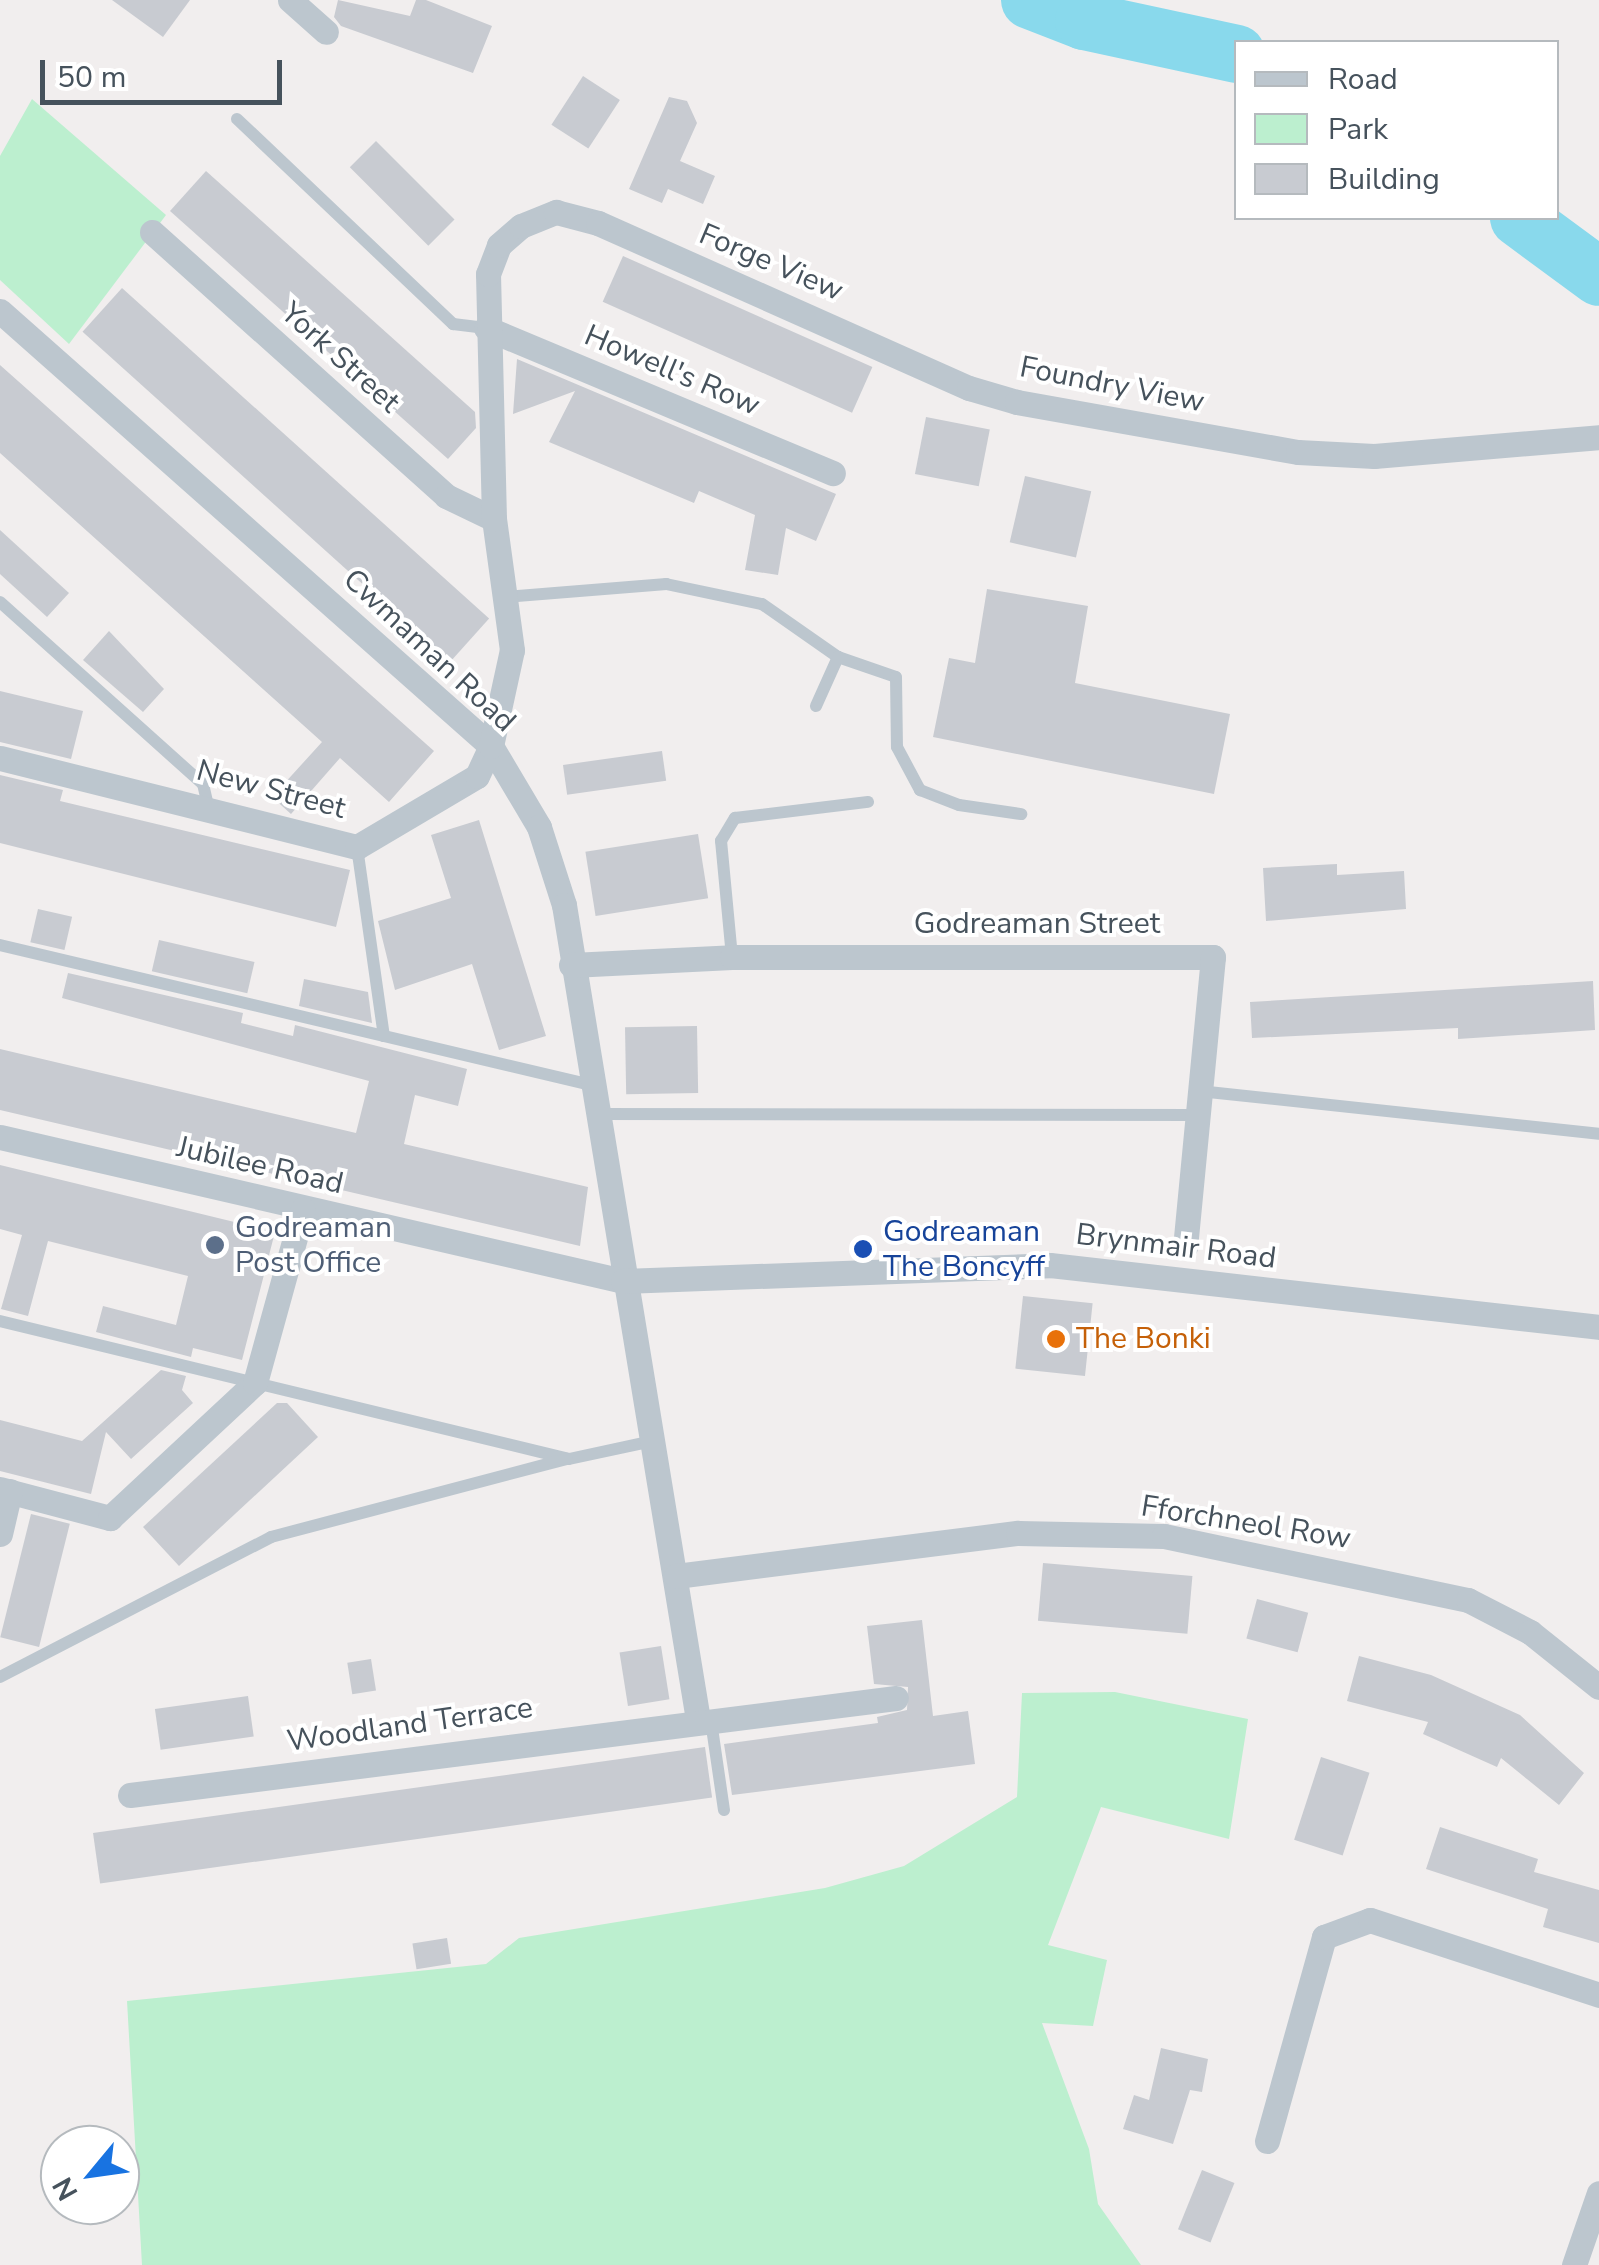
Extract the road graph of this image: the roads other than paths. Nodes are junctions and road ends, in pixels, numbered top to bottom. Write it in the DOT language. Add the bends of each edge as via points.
graph roads {
  1 [pos="290,0"];
  2 [pos="326,32"];
  3 [pos="237,119"];
  4 [pos="152,232"];
  5 [pos="0,311"];
  6 [pos="486,328"];
  7 [pos="917,366"];
  8 [pos="1599,437"];
  9 [pos="834,474"];
  10 [pos="494,519"];
  11 [pos="505,597"];
  12 [pos="0,602"];
  13 [pos="838,657"];
  14 [pos="816,706"];
  15 [pos="491,746"];
  16 [pos="0,758"];
  17 [pos="868,802"];
  18 [pos="208,806"];
  19 [pos="1022,814"];
  20 [pos="357,846"];
  21 [pos="0,945"];
  22 [pos="732,957"];
  23 [pos="571,964"];
  24 [pos="384,1036"];
  25 [pos="591,1085"];
  26 [pos="1198,1103"];
  27 [pos="596,1114"];
  28 [pos="1599,1134"];
  29 [pos="0,1138"];
  30 [pos="303,1209"];
  31 [pos="1185,1247"];
  32 [pos="623,1281"];
  33 [pos="0,1322"];
  34 [pos="1599,1327"];
  35 [pos="254,1383"];
  36 [pos="652,1441"];
  37 [pos="569,1459"];
  38 [pos="5,1490"];
  39 [pos="0,1534"];
  40 [pos="676,1576"];
  41 [pos="0,1677"];
  42 [pos="1599,1687"];
  43 [pos="896,1698"];
  44 [pos="704,1719"];
  45 [pos="130,1795"];
  46 [pos="724,1810"];
  47 [pos="1599,1995"];
  48 [pos="1267,2140"];
  49 [pos="1599,2193"];
  50 [pos="1574,2265"];
  1 -- 2 [label="street"];
  3 -- 6 [label="lane" via="453,324"];
  4 -- 10 [label="street, York Street" via="446,496"];
  5 -- 15 [label="street, Cwmaman Road"];
  6 -- 7 [label="street, Forge View" via="488,274 498,245 520,226 556,212 598,223"];
  6 -- 9 [label="street, Howell's Row"];
  6 -- 10 [label="street"];
  7 -- 8 [label="street, Foundry View" via="1017,402 1298,452 1374,456"];
  10 -- 11 [label="street"];
  11 -- 13 [label="lane" via="696,586 762,604"];
  11 -- 15 [label="street" via="512,650"];
  12 -- 18 [label="lane" via="202,784"];
  13 -- 14 [label="lane"];
  13 -- 19 [label="lane" via="896,677 896,747 920,790"];
  15 -- 20 [label="street, New Street" via="477,776"];
  15 -- 23 [label="street, Cwmaman Road" via="539,827 564,905"];
  16 -- 18 [label="street, New Street"];
  17 -- 22 [label="lane" via="734,818 721,841"];
  18 -- 20 [label="street, New Street"];
  20 -- 24 [label="lane"];
  21 -- 24 [label="lane"];
  22 -- 23 [label="street, Godreaman Street"];
  22 -- 26 [label="street, Godreaman Street" via="1212,957"];
  23 -- 25 [label="street, Cwmaman Road"];
  24 -- 25 [label="lane"];
  25 -- 27 [label="street, Cwmaman Road"];
  26 -- 27 [label="lane"];
  26 -- 28 [label="lane"];
  26 -- 31 [label="street, Godreaman Street"];
  27 -- 32 [label="street, Cwmaman Road"];
  29 -- 30 [label="street, Jubilee Road"];
  30 -- 32 [label="street, Jubilee Road"];
  30 -- 35 [label="street"];
  32 -- 34 [label="street, Brynmair Road" via="1050,1265"];
  32 -- 36 [label="street"];
  33 -- 35 [label="lane"];
  35 -- 37 [label="lane"];
  35 -- 38 [label="street" via="110,1518"];
  36 -- 37 [label="lane"];
  36 -- 40 [label="street"];
  37 -- 41 [label="lane" via="271,1537"];
  38 -- 39 [label="street"];
  40 -- 42 [label="street, Fforchneol Row" via="1018,1533 1164,1536 1468,1600 1530,1632"];
  40 -- 44 [label="street"];
  43 -- 44 [label="street, Woodland Terrace"];
  44 -- 45 [label="street, Woodland Terrace"];
  44 -- 46 [label="lane"];
  47 -- 48 [label="street" via="1370,1920 1324,1936"];
  49 -- 50 [label="street"];
}
